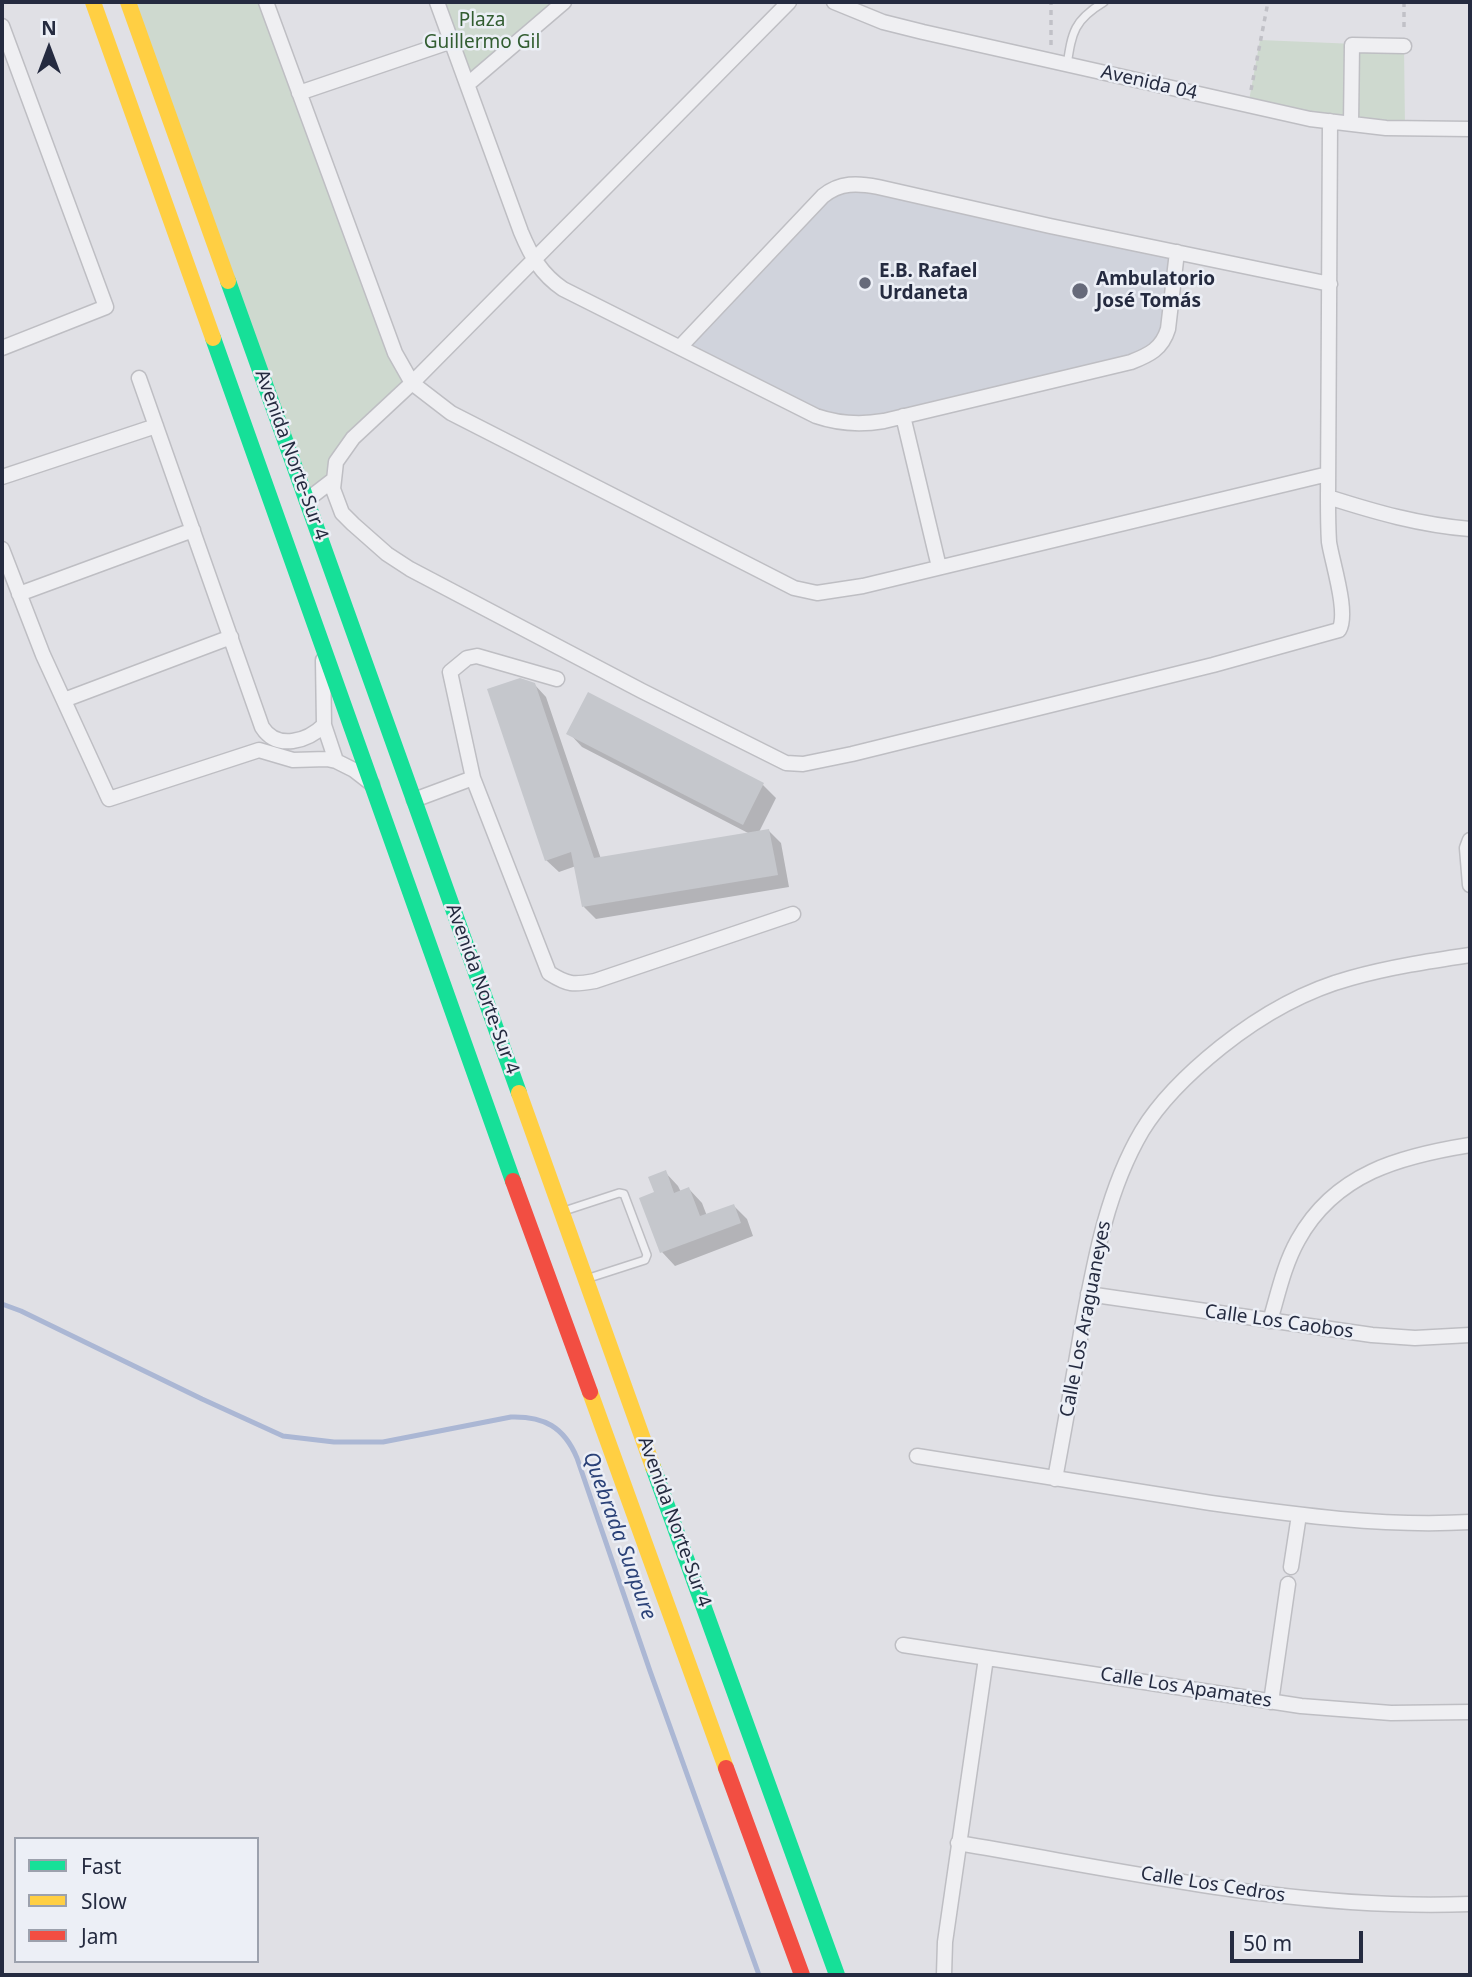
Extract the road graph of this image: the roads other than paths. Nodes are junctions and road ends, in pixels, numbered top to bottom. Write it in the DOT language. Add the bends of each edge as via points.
graph roads {
  1 [pos="93,2"];
  2 [pos="128,2"];
  3 [pos="266,2"];
  4 [pos="438,2"];
  5 [pos="564,2"];
  6 [pos="789,2"];
  7 [pos="834,2"];
  8 [pos="1104,2"];
  9 [pos="2,26"];
  10 [pos="452,41"];
  11 [pos="1404,46"];
  12 [pos="1067,65"];
  13 [pos="468,84"];
  14 [pos="299,93"];
  15 [pos="1330,121"];
  16 [pos="1351,124"];
  17 [pos="1470,129"];
  18 [pos="1177,252"];
  19 [pos="534,261"];
  20 [pos="1330,284"];
  21 [pos="680,347"];
  22 [pos="2,348"];
  23 [pos="139,378"];
  24 [pos="412,383"];
  25 [pos="903,416"];
  26 [pos="156,426"];
  27 [pos="1328,474"];
  28 [pos="2,477"];
  29 [pos="333,480"];
  30 [pos="1328,497"];
  31 [pos="307,500"];
  32 [pos="1470,529"];
  33 [pos="193,530"];
  34 [pos="2,549"];
  35 [pos="939,567"];
  36 [pos="19,593"];
  37 [pos="231,637"];
  38 [pos="321,640"];
  39 [pos="556,679"];
  40 [pos="64,700"];
  41 [pos="324,725"];
  42 [pos="289,742"];
  43 [pos="293,760"];
  44 [pos="336,761"];
  45 [pos="473,778"];
  46 [pos="374,786"];
  47 [pos="414,800"];
  48 [pos="1470,840"];
  49 [pos="1470,885"];
  50 [pos="793,914"];
  51 [pos="1470,955"];
  52 [pos="1470,1145"];
  53 [pos="561,1212"];
  54 [pos="586,1279"];
  55 [pos="1088,1294"];
  56 [pos="1270,1321"];
  57 [pos="1470,1335"];
  58 [pos="917,1456"];
  59 [pos="1055,1479"];
  60 [pos="1299,1515"];
  61 [pos="1470,1522"];
  62 [pos="1291,1567"];
  63 [pos="1288,1584"];
  64 [pos="903,1645"];
  65 [pos="986,1658"];
  66 [pos="1271,1702"];
  67 [pos="1470,1712"];
  68 [pos="958,1843"];
  69 [pos="1470,1903"];
  70 [pos="802,1975"];
  71 [pos="837,1975"];
  72 [pos="944,1975"];
  1 -- 38 [label="main road, Avenida Norte-Sur 4"];
  2 -- 31 [label="main road, Avenida Norte-Sur 4"];
  3 -- 14 [label="street"];
  4 -- 10 [label="street"];
  5 -- 13 [label="street"];
  6 -- 19 [label="street"];
  7 -- 12 [label="street, Avenida 04" via="883,22"];
  8 -- 12 [label="lane" via="1078,23"];
  9 -- 22 [label="street" via="106,307"];
  10 -- 13 [label="street"];
  10 -- 14 [label="street"];
  11 -- 16 [label="street" via="1352,45"];
  12 -- 15 [label="street, Avenida 04"];
  13 -- 19 [label="street"];
  14 -- 24 [label="street" via="395,353"];
  15 -- 16 [label="street, Avenida 04"];
  15 -- 20 [label="street"];
  16 -- 17 [label="street, Avenida 04"];
  18 -- 20 [label="street"];
  18 -- 21 [label="street" via="850,184 823,196"];
  18 -- 25 [label="street" via="1165,340 1148,355"];
  19 -- 21 [label="street" via="563,289"];
  19 -- 24 [label="street"];
  20 -- 27 [label="street"];
  21 -- 25 [label="street" via="831,421 866,424"];
  23 -- 26 [label="street"];
  24 -- 29 [label="street" via="353,438 336,462"];
  24 -- 35 [label="street" via="451,413 805,592 831,592"];
  25 -- 35 [label="street"];
  26 -- 28 [label="street"];
  26 -- 33 [label="street"];
  27 -- 30 [label="street"];
  27 -- 35 [label="street"];
  29 -- 30 [label="street" via="342,513 398,562 714,728 795,764 1026,712 1335,632 1342,618"];
  29 -- 31 [label="street"];
  30 -- 32 [label="street" via="1398,518"];
  31 -- 47 [label="main road, Avenida Norte-Sur 4"];
  33 -- 36 [label="street"];
  33 -- 37 [label="street"];
  34 -- 36 [label="street"];
  36 -- 40 [label="street"];
  37 -- 40 [label="street"];
  37 -- 42 [label="street" via="262,727"];
  38 -- 41 [label="street"];
  38 -- 46 [label="main road, Avenida Norte-Sur 4"];
  39 -- 45 [label="street" via="477,656 467,658 450,673"];
  40 -- 43 [label="street" via="109,799 254,750"];
  41 -- 42 [label="street"];
  41 -- 44 [label="street"];
  42 -- 43 [label="street"];
  43 -- 44 [label="street"];
  44 -- 46 [label="street"];
  45 -- 47 [label="street"];
  45 -- 50 [label="street" via="549,973 565,983 595,981"];
  46 -- 70 [label="main road, Avenida Norte-Sur 4"];
  47 -- 53 [label="main road, Avenida Norte-Sur 4"];
  48 -- 49 [label="street"];
  51 -- 55 [label="street, Calle Los Araguaneyes" via="1378,971 1319,989 1271,1011 1188,1075 1154,1114 1133,1149 1108,1209"];
  52 -- 56 [label="street" via="1380,1167 1327,1202 1297,1241"];
  53 -- 54 [label="main road, Avenida Norte-Sur 4"];
  53 -- 54 [label="lane" via="624,1194 647,1255 645,1260"];
  54 -- 71 [label="main road, Avenida Norte-Sur 4"];
  55 -- 56 [label="street, Calle Los Caobos"];
  55 -- 59 [label="street, Calle Los Araguaneyes"];
  56 -- 57 [label="street, Calle Los Caobos" via="1372,1335"];
  58 -- 59 [label="street"];
  59 -- 60 [label="street"];
  60 -- 61 [label="street" via="1379,1522"];
  60 -- 62 [label="street"];
  63 -- 66 [label="street"];
  64 -- 65 [label="street, Calle Los Apamates"];
  65 -- 66 [label="street, Calle Los Apamates"];
  65 -- 68 [label="street"];
  66 -- 67 [label="street, Calle Los Apamates" via="1391,1713"];
  68 -- 69 [label="street, Calle Los Cedros" via="1281,1896 1354,1903"];
  68 -- 72 [label="street"];
}
